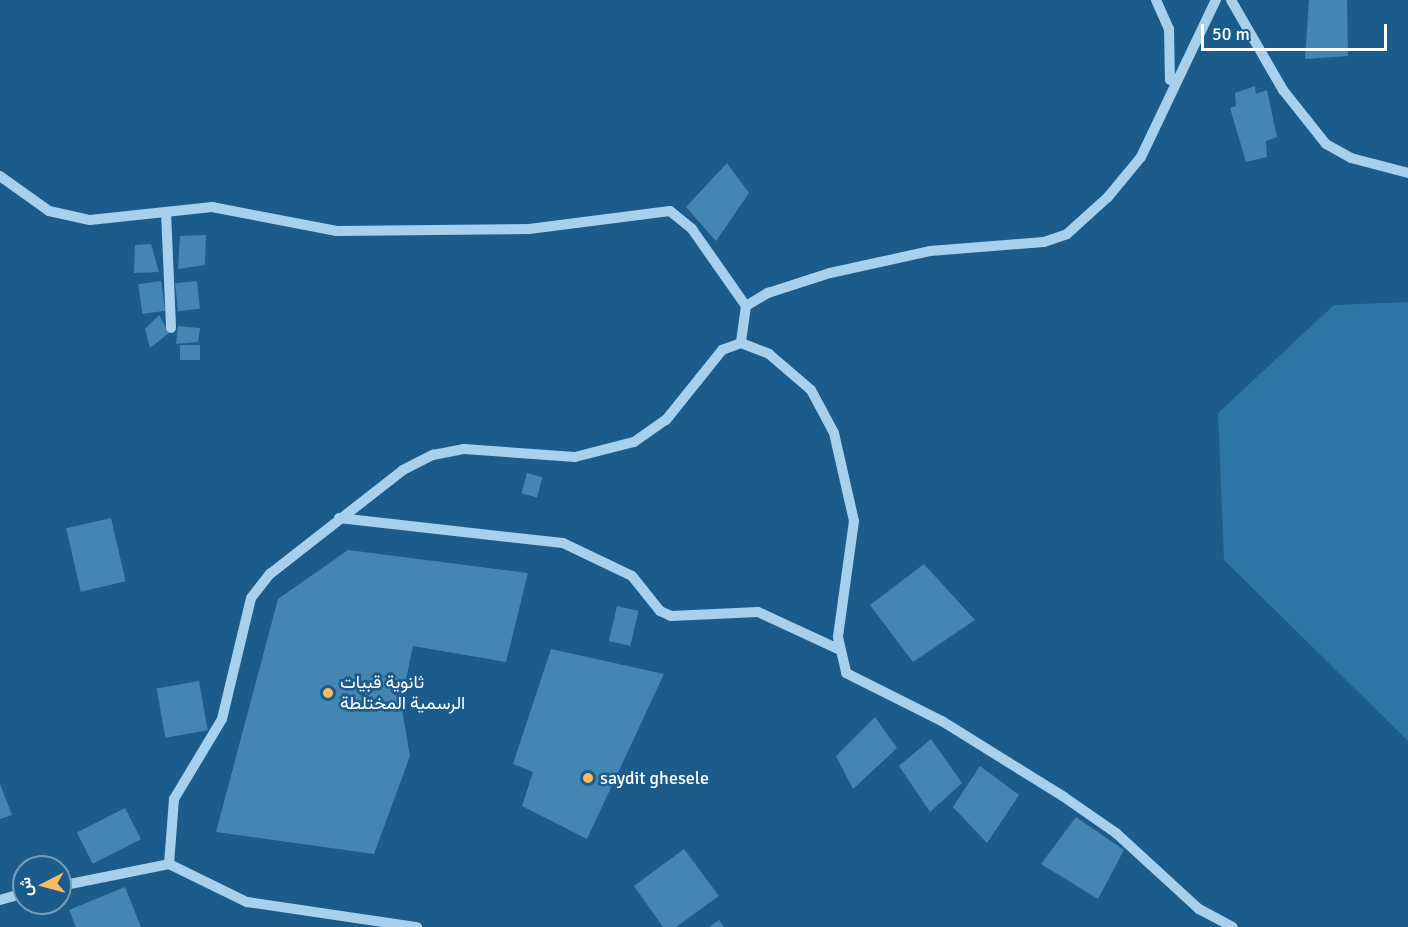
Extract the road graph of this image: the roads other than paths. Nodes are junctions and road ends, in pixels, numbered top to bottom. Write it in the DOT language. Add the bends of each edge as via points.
graph roads {
  1 [pos="1156,0"];
  2 [pos="1216,0"];
  3 [pos="1231,0"];
  4 [pos="1169,90"];
  5 [pos="1408,173"];
  6 [pos="0,176"];
  7 [pos="166,212"];
  8 [pos="746,306"];
  9 [pos="171,328"];
  10 [pos="741,343"];
  11 [pos="339,518"];
  12 [pos="838,649"];
  13 [pos="169,864"];
  14 [pos="72,884"];
  15 [pos="417,927"];
  16 [pos="1233,927"];
  1 -- 4 [label="street" via="1169,29"];
  2 -- 4 [label="street"];
  3 -- 5 [label="street" via="1278,82 1326,144 1351,158"];
  4 -- 8 [label="street" via="1158,130 1141,157 1108,197 1066,234 1044,242 930,251 830,273 768,293"];
  6 -- 7 [label="street" via="49,212 69,219"];
  7 -- 8 [label="street" via="231,209 337,231 529,229 658,209 692,229"];
  7 -- 9 [label="street"];
  8 -- 10 [label="street"];
  10 -- 11 [label="street" via="722,350 666,420 621,448 575,457 464,449 433,455"];
  10 -- 12 [label="street" via="769,354 811,390 834,433 854,521"];
  11 -- 12 [label="street" via="563,543 632,576 660,611 671,616 758,612"];
  11 -- 13 [label="street" via="255,588 228,704 174,799"];
  12 -- 16 [label="street" via="842,668 854,680 942,721 1064,797 1116,833 1199,909"];
  13 -- 14 [label="street"];
  13 -- 15 [label="street" via="247,902"];
}
